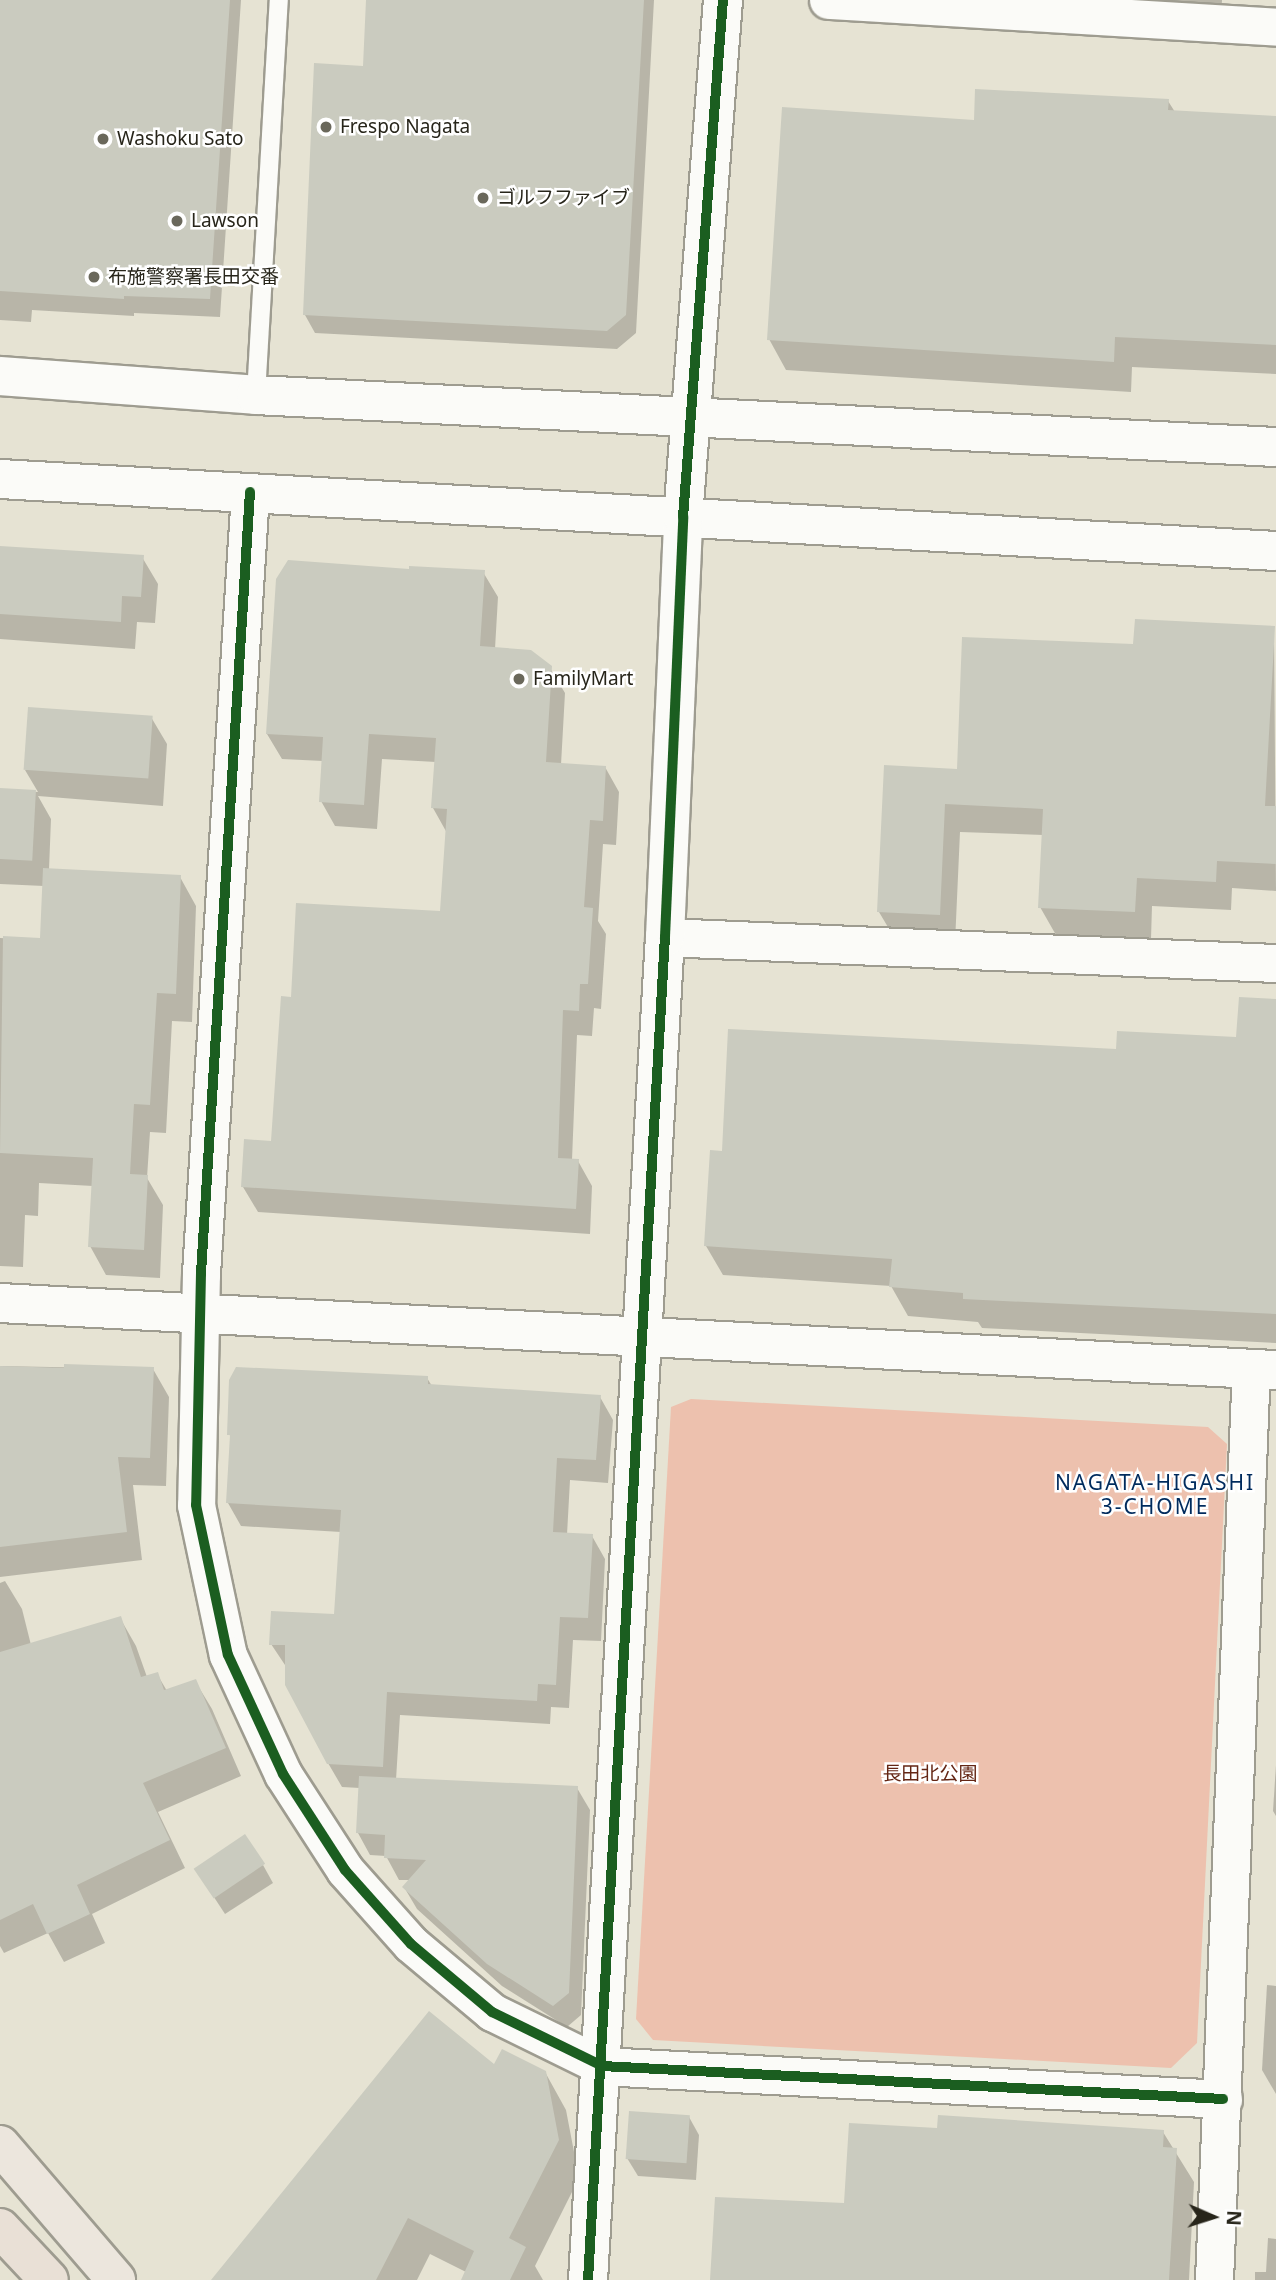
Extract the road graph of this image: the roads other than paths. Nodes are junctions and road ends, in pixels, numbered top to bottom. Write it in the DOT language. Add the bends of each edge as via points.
graph roads {
  1 [pos="279,0"];
  2 [pos="723,0"];
  3 [pos="828,0"];
  4 [pos="1276,27"];
  5 [pos="0,376"];
  6 [pos="256,395"];
  7 [pos="689,416"];
  8 [pos="1276,447"];
  9 [pos="0,480"];
  10 [pos="250,492"];
  11 [pos="683,517"];
  12 [pos="1276,551"];
  13 [pos="664,937"];
  14 [pos="1276,963"];
  15 [pos="0,1303"];
  16 [pos="199,1314"];
  17 [pos="642,1339"];
  18 [pos="1264,1369"];
  19 [pos="602,2066"];
  20 [pos="1223,2099"];
  21 [pos="0,2145"];
  22 [pos="0,2228"];
  23 [pos="49,2280"];
  24 [pos="116,2280"];
  25 [pos="588,2280"];
  26 [pos="1214,2280"];
  1 -- 6 [label="lane"];
  2 -- 7 [label="street"];
  3 -- 4 [label="street"];
  5 -- 6 [label="street"];
  6 -- 7 [label="street"];
  7 -- 8 [label="street"];
  7 -- 11 [label="street"];
  9 -- 10 [label="street"];
  10 -- 11 [label="street"];
  10 -- 16 [label="street"];
  11 -- 12 [label="street"];
  11 -- 13 [label="street"];
  13 -- 14 [label="street"];
  13 -- 17 [label="street"];
  15 -- 16 [label="street"];
  16 -- 17 [label="street"];
  16 -- 19 [label="street" via="196,1505 228,1655 284,1774 345,1870 411,1944 492,2011"];
  17 -- 18 [label="street"];
  17 -- 19 [label="street"];
  18 -- 20 [label="street"];
  19 -- 20 [label="street"];
  19 -- 25 [label="street"];
  20 -- 26 [label="street"];
  21 -- 24 [label="highway"];
  22 -- 23 [label="highway"];
}
